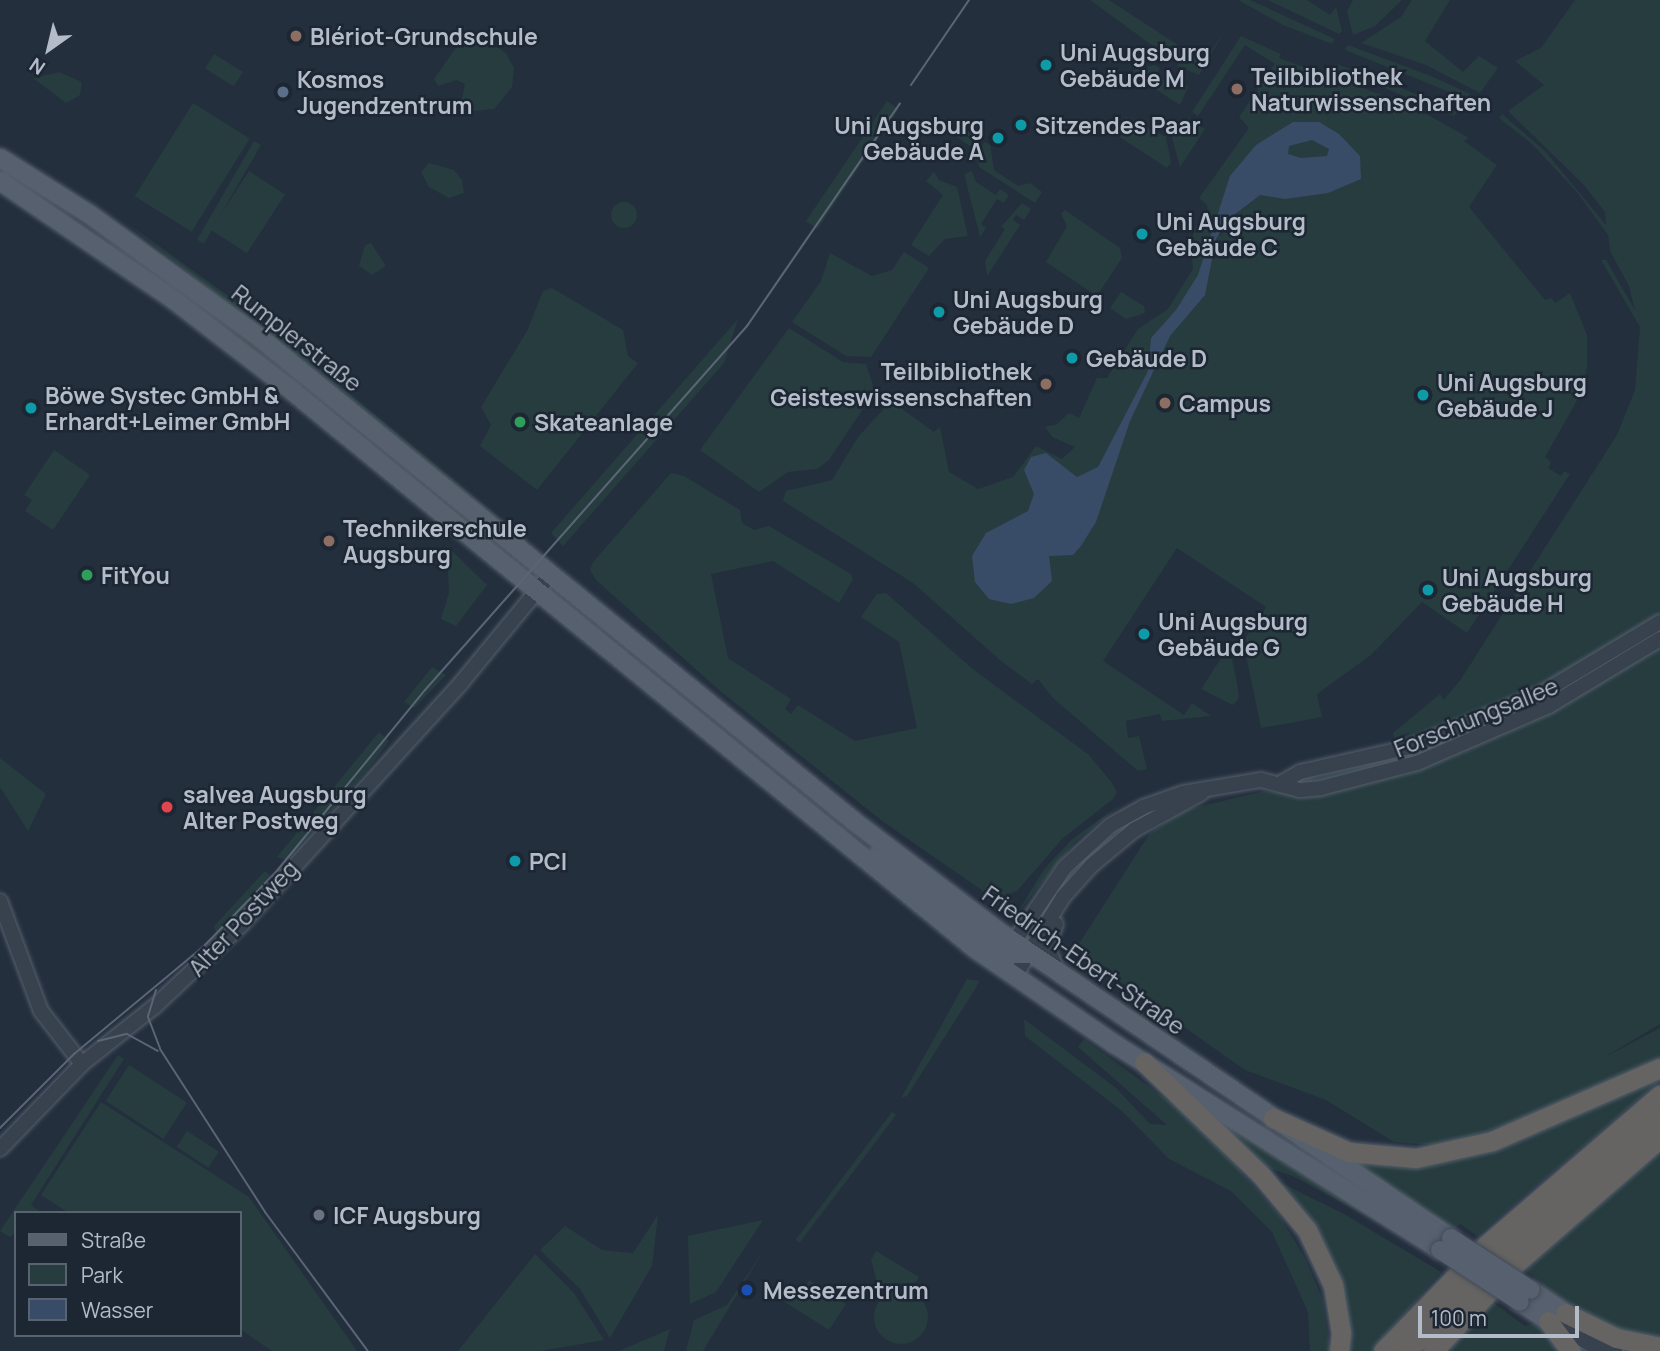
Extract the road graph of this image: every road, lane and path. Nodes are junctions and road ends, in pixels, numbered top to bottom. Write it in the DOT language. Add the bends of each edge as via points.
graph roads {
  1 [pos="0,158"];
  2 [pos="0,181"];
  3 [pos="551,575"];
  4 [pos="539,591"];
  5 [pos="1660,622"];
  6 [pos="1660,639"];
  7 [pos="1281,783"];
  8 [pos="1203,793"];
  9 [pos="1086,872"];
  10 [pos="0,901"];
  11 [pos="1011,954"];
  12 [pos="1015,976"];
  13 [pos="1072,985"];
  14 [pos="1144,1062"];
  15 [pos="82,1064"];
  16 [pos="1660,1068"];
  17 [pos="1660,1094"];
  18 [pos="1273,1118"];
  19 [pos="1660,1118"];
  20 [pos="1660,1138"];
  21 [pos="0,1149"];
  22 [pos="1660,1153"];
  23 [pos="1630,1164"];
  24 [pos="1446,1244"];
  25 [pos="1557,1317"];
  26 [pos="1660,1347"];
  27 [pos="1339,1351"];
  28 [pos="1383,1351"];
  29 [pos="1407,1351"];
  30 [pos="1433,1351"];
  31 [pos="1571,1351"];
  32 [pos="1602,1351"];
  33 [pos="1615,1351"];
  1 -- 3 [label="main road, Rumplerstraße" via="89,214 259,337"];
  2 -- 4 [label="main road, Rumplerstraße" via="173,299"];
  3 -- 4 [label="street, Alter Postweg"];
  3 -- 11 [label="main road, Friedrich-Ebert-Straße"];
  4 -- 11 [label="main road" via="822,824 888,864"];
  4 -- 15 [label="street, Alter Postweg" via="233,934 154,1007"];
  5 -- 7 [label="street, Forschungsallee" via="1542,693 1410,747 1300,772"];
  6 -- 7 [label="street, Forschungsallee" via="1549,706 1475,741 1353,782 1300,790"];
  7 -- 8 [label="street, Forschungsallee" via="1261,780"];
  8 -- 9 [label="street, Forschungsallee" via="1134,830"];
  8 -- 11 [label="street, Forschungsallee" via="1170,796 1095,837 1049,887"];
  9 -- 11 [label="street, Forschungsallee"];
  9 -- 13 [label="street" via="1048,938 1048,956"];
  10 -- 15 [label="street" via="41,1011"];
  11 -- 12 [label="main road, Friedrich-Ebert-Straße"];
  11 -- 12 [label="street"];
  11 -- 13 [label="main road, Friedrich-Ebert-Straße"];
  12 -- 14 [label="main road, Friedrich-Ebert-Straße"];
  13 -- 18 [label="main road, Friedrich-Ebert-Straße"];
  14 -- 24 [label="main road, Friedrich-Ebert-Straße"];
  14 -- 27 [label="highway" via="1255,1169 1307,1230 1333,1285 1341,1333"];
  15 -- 21 [label="street, Alter Postweg"];
  16 -- 18 [label="highway" via="1492,1141 1441,1155 1378,1158 1349,1152"];
  17 -- 28 [label="highway" via="1486,1245"];
  18 -- 24 [label="main road, Friedrich-Ebert-Straße"];
  19 -- 29 [label="highway" via="1501,1254"];
  20 -- 23 [label="highway"];
  22 -- 23 [label="highway"];
  23 -- 30 [label="highway" via="1515,1264"];
  24 -- 25 [label="main road, Friedrich-Ebert-Straße, bridge"];
  25 -- 26 [label="highway" via="1616,1338"];
  25 -- 31 [label="highway"];
  25 -- 32 [label="street, Friedrich-Ebert-Straße"];
  25 -- 33 [label="street, Friedrich-Ebert-Straße"];
}
